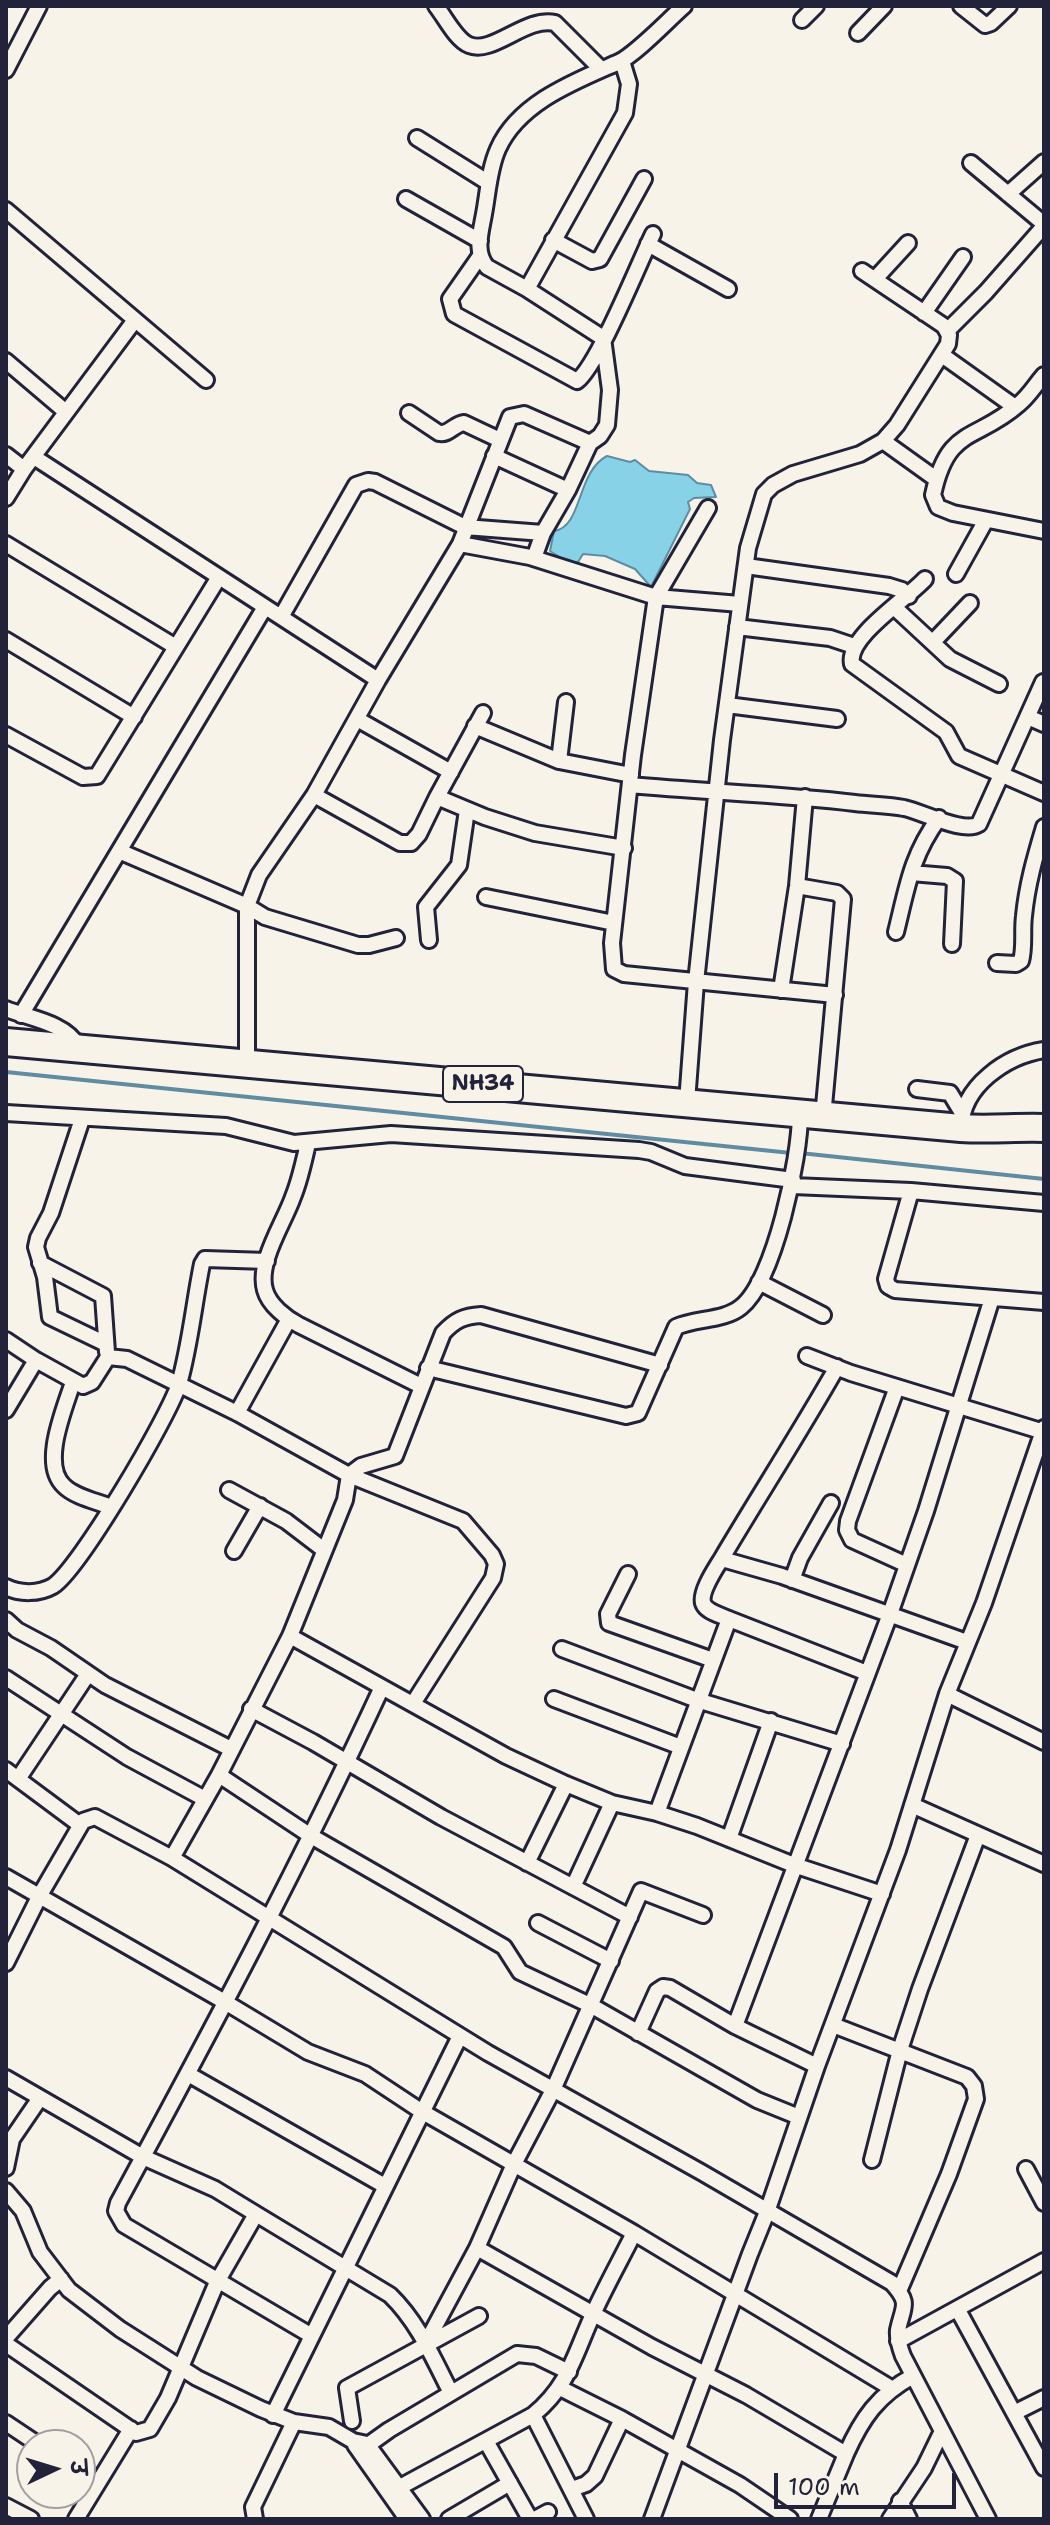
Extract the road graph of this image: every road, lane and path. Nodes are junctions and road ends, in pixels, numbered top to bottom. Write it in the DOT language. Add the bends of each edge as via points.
graph roads {
  1 [pos="39,6"];
  2 [pos="436,6"];
  3 [pos="684,6"];
  4 [pos="816,6"];
  5 [pos="884,6"];
  6 [pos="961,6"];
  7 [pos="1009,6"];
  8 [pos="802,20"];
  9 [pos="858,33"];
  10 [pos="622,61"];
  11 [pos="601,69"];
  12 [pos="6,70"];
  13 [pos="417,138"];
  14 [pos="1044,162"];
  15 [pos="971,163"];
  16 [pos="644,179"];
  17 [pos="489,183"];
  18 [pos="1008,194"];
  19 [pos="406,199"];
  20 [pos="7,212"];
  21 [pos="1044,225"];
  22 [pos="553,240"];
  23 [pos="908,243"];
  24 [pos="480,248"];
  25 [pos="963,257"];
  26 [pos="527,289"];
  27 [pos="728,289"];
  28 [pos="924,313"];
  29 [pos="135,320"];
  30 [pos="947,331"];
  31 [pos="603,338"];
  32 [pos="942,355"];
  33 [pos="6,361"];
  34 [pos="1044,375"];
  35 [pos="206,380"];
  36 [pos="1015,407"];
  37 [pos="66,412"];
  38 [pos="409,413"];
  39 [pos="500,440"];
  40 [pos="883,441"];
  41 [pos="590,443"];
  42 [pos="6,455"];
  43 [pos="494,456"];
  44 [pos="29,463"];
  45 [pos="936,479"];
  46 [pos="568,490"];
  47 [pos="6,498"];
  48 [pos="708,508"];
  49 [pos="986,520"];
  50 [pos="465,527"];
  51 [pos="1044,531"];
  52 [pos="543,533"];
  53 [pos="6,544"];
  54 [pos="460,544"];
  55 [pos="534,558"];
  56 [pos="746,566"];
  57 [pos="956,574"];
  58 [pos="219,577"];
  59 [pos="925,579"];
  60 [pos="909,596"];
  61 [pos="656,597"];
  62 [pos="970,603"];
  63 [pos="740,604"];
  64 [pos="265,607"];
  65 [pos="894,607"];
  66 [pos="281,617"];
  67 [pos="737,627"];
  68 [pos="6,640"];
  69 [pos="933,642"];
  70 [pos="854,646"];
  71 [pos="176,647"];
  72 [pos="378,680"];
  73 [pos="1043,682"];
  74 [pos="999,684"];
  75 [pos="566,702"];
  76 [pos="727,705"];
  77 [pos="483,713"];
  78 [pos="134,717"];
  79 [pos="1028,717"];
  80 [pos="357,719"];
  81 [pos="837,719"];
  82 [pos="1044,724"];
  83 [pos="475,726"];
  84 [pos="6,735"];
  85 [pos="559,761"];
  86 [pos="451,772"];
  87 [pos="1000,775"];
  88 [pos="630,780"];
  89 [pos="716,793"];
  90 [pos="1044,793"];
  91 [pos="314,795"];
  92 [pos="437,797"];
  93 [pos="805,797"];
  94 [pos="467,810"];
  95 [pos="939,818"];
  96 [pos="1044,827"];
  97 [pos="624,848"];
  98 [pos="119,851"];
  99 [pos="911,873"];
  100 [pos="797,886"];
  101 [pos="486,897"];
  102 [pos="247,906"];
  103 [pos="614,923"];
  104 [pos="896,932"];
  105 [pos="396,938"];
  106 [pos="429,940"];
  107 [pos="952,944"];
  108 [pos="997,963"];
  109 [pos="696,982"];
  110 [pos="781,990"];
  111 [pos="835,995"];
  112 [pos="6,1009"];
  113 [pos="21,1015"];
  114 [pos="6,1042"];
  115 [pos="80,1049"];
  116 [pos="1044,1050"];
  117 [pos="247,1063"];
  118 [pos="917,1089"];
  119 [pos="687,1102"];
  120 [pos="6,1113"];
  121 [pos="82,1119"];
  122 [pos="962,1121"];
  123 [pos="808,1123"];
  124 [pos="1044,1128"];
  125 [pos="992,1130"];
  126 [pos="1044,1141"];
  127 [pos="308,1143"];
  128 [pos="794,1178"];
  129 [pos="911,1191"];
  130 [pos="1044,1203"];
  131 [pos="267,1261"];
  132 [pos="40,1263"];
  133 [pos="759,1282"];
  134 [pos="992,1298"];
  135 [pos="1044,1302"];
  136 [pos="823,1315"];
  137 [pos="289,1319"];
  138 [pos="6,1340"];
  139 [pos="107,1350"];
  140 [pos="807,1356"];
  141 [pos="36,1360"];
  142 [pos="660,1365"];
  143 [pos="837,1367"];
  144 [pos="428,1368"];
  145 [pos="73,1382"];
  146 [pos="179,1384"];
  147 [pos="421,1386"];
  148 [pos="897,1387"];
  149 [pos="960,1405"];
  150 [pos="6,1410"];
  151 [pos="237,1413"];
  152 [pos="1044,1430"];
  153 [pos="349,1475"];
  154 [pos="229,1490"];
  155 [pos="831,1503"];
  156 [pos="260,1506"];
  157 [pos="111,1507"];
  158 [pos="820,1523"];
  159 [pos="849,1536"];
  160 [pos="324,1550"];
  161 [pos="234,1551"];
  162 [pos="722,1559"];
  163 [pos="907,1565"];
  164 [pos="628,1574"];
  165 [pos="792,1580"];
  166 [pos="7,1592"];
  167 [pos="890,1614"];
  168 [pos="729,1619"];
  169 [pos="6,1620"];
  170 [pos="290,1636"];
  171 [pos="967,1642"];
  172 [pos="562,1649"];
  173 [pos="713,1660"];
  174 [pos="867,1673"];
  175 [pos="88,1674"];
  176 [pos="6,1678"];
  177 [pos="382,1687"];
  178 [pos="947,1694"];
  179 [pos="554,1699"];
  180 [pos="697,1700"];
  181 [pos="414,1702"];
  182 [pos="251,1709"];
  183 [pos="61,1716"];
  184 [pos="771,1721"];
  185 [pos="1044,1742"];
  186 [pos="842,1744"];
  187 [pos="681,1747"];
  188 [pos="231,1749"];
  189 [pos="347,1762"];
  190 [pos="12,1775"];
  191 [pos="219,1775"];
  192 [pos="566,1784"];
  193 [pos="205,1799"];
  194 [pos="612,1803"];
  195 [pos="912,1805"];
  196 [pos="657,1813"];
  197 [pos="80,1825"];
  198 [pos="978,1835"];
  199 [pos="311,1836"];
  200 [pos="729,1839"];
  201 [pos="172,1858"];
  202 [pos="527,1863"];
  203 [pos="1044,1864"];
  204 [pos="794,1865"];
  205 [pos="6,1877"];
  206 [pos="573,1887"];
  207 [pos="882,1894"];
  208 [pos="40,1895"];
  209 [pos="703,1915"];
  210 [pos="630,1917"];
  211 [pos="269,1918"];
  212 [pos="538,1923"];
  213 [pos="611,1961"];
  214 [pos="6,1963"];
  215 [pos="225,2002"];
  216 [pos="592,2006"];
  217 [pos="833,2025"];
  218 [pos="735,2026"];
  219 [pos="638,2033"];
  220 [pos="460,2036"];
  221 [pos="900,2050"];
  222 [pos="817,2066"];
  223 [pos="188,2074"];
  224 [pos="6,2078"];
  225 [pos="553,2090"];
  226 [pos="40,2098"];
  227 [pos="421,2111"];
  228 [pos="799,2117"];
  229 [pos="143,2157"];
  230 [pos="872,2160"];
  231 [pos="514,2164"];
  232 [pos="6,2168"];
  233 [pos="1026,2169"];
  234 [pos="385,2186"];
  235 [pos="6,2191"];
  236 [pos="1044,2203"];
  237 [pos="767,2212"];
  238 [pos="256,2214"];
  239 [pos="634,2233"];
  240 [pos="477,2248"];
  241 [pos="1042,2267"];
  242 [pos="346,2269"];
  243 [pos="61,2279"];
  244 [pos="217,2282"];
  245 [pos="899,2291"];
  246 [pos="735,2294"];
  247 [pos="958,2310"];
  248 [pos="594,2312"];
  249 [pos="479,2316"];
  250 [pos="312,2336"];
  251 [pos="6,2338"];
  252 [pos="898,2341"];
  253 [pos="426,2343"];
  254 [pos="6,2344"];
  255 [pos="181,2368"];
  256 [pos="569,2372"];
  257 [pos="706,2373"];
  258 [pos="913,2376"];
  259 [pos="560,2388"];
  260 [pos="891,2388"];
  261 [pos="451,2393"];
  262 [pos="1044,2398"];
  263 [pos="1014,2413"];
  264 [pos="273,2415"];
  265 [pos="533,2415"];
  266 [pos="622,2419"];
  267 [pos="352,2421"];
  268 [pos="294,2422"];
  269 [pos="131,2429"];
  270 [pos="942,2431"];
  271 [pos="486,2441"];
  272 [pos="360,2446"];
  273 [pos="678,2450"];
  274 [pos="846,2454"];
  275 [pos="1044,2468"];
  276 [pos="385,2477"];
  277 [pos="97,2483"];
  278 [pos="510,2483"];
  279 [pos="400,2487"];
  280 [pos="572,2489"];
  281 [pos="900,2501"];
  282 [pos="6,2506"];
  283 [pos="538,2517"];
  284 [pos="31,2519"];
  285 [pos="76,2519"];
  286 [pos="255,2519"];
  287 [pos="407,2519"];
  288 [pos="422,2519"];
  289 [pos="449,2519"];
  290 [pos="586,2519"];
  291 [pos="652,2519"];
  292 [pos="790,2519"];
  293 [pos="819,2519"];
  294 [pos="890,2519"];
  295 [pos="909,2519"];
  296 [pos="988,2519"];
  1 -- 12 [label="street"];
  2 -- 11 [label="street" via="467,45 486,45 538,22 555,23"];
  3 -- 10 [label="street"];
  4 -- 8 [label="street"];
  5 -- 9 [label="street"];
  6 -- 7 [label="street" via="985,25"];
  10 -- 11 [label="street"];
  10 -- 22 [label="street" via="629,84 625,113"];
  11 -- 17 [label="street" via="533,106 507,131"];
  13 -- 17 [label="street"];
  14 -- 18 [label="street"];
  15 -- 18 [label="street"];
  16 -- 22 [label="street" via="600,259 592,261"];
  17 -- 24 [label="street"];
  18 -- 21 [label="street"];
  19 -- 24 [label="street"];
  20 -- 29 [label="street"];
  21 -- 30 [label="street"];
  22 -- 26 [label="street"];
  23 -- 28 [label="street" via="869,275"];
  24 -- 26 [label="street" via="487,267"];
  24 -- 31 [label="street" via="450,299 454,314 573,381 581,379"];
  25 -- 28 [label="street"];
  26 -- 31 [label="street"];
  27 -- 31 [label="street" via="650,239"];
  28 -- 30 [label="street"];
  29 -- 35 [label="street"];
  29 -- 37 [label="street"];
  30 -- 32 [label="street"];
  31 -- 41 [label="street" via="609,410 607,425"];
  32 -- 36 [label="street"];
  32 -- 40 [label="street"];
  33 -- 37 [label="street"];
  34 -- 36 [label="street"];
  36 -- 45 [label="street" via="954,444"];
  37 -- 44 [label="street"];
  38 -- 39 [label="street" via="439,433 464,423"];
  39 -- 41 [label="street" via="510,417 518,413"];
  39 -- 43 [label="street"];
  40 -- 45 [label="street"];
  40 -- 56 [label="street" via="773,485 764,494"];
  41 -- 46 [label="street"];
  42 -- 44 [label="street"];
  43 -- 46 [label="street"];
  43 -- 50 [label="street"];
  44 -- 47 [label="street"];
  44 -- 58 [label="street"];
  45 -- 49 [label="street" via="933,495 938,507"];
  46 -- 52 [label="street"];
  48 -- 61 [label="street"];
  49 -- 51 [label="street"];
  49 -- 57 [label="street"];
  50 -- 52 [label="street"];
  50 -- 54 [label="street"];
  50 -- 66 [label="street" via="375,482 361,482"];
  52 -- 55 [label="street"];
  53 -- 71 [label="street"];
  54 -- 55 [label="street"];
  54 -- 72 [label="street"];
  55 -- 61 [label="street"];
  56 -- 60 [label="street" via="889,586"];
  56 -- 63 [label="street"];
  58 -- 64 [label="street"];
  58 -- 71 [label="street"];
  59 -- 60 [label="street"];
  60 -- 65 [label="street"];
  61 -- 63 [label="street"];
  61 -- 88 [label="street"];
  62 -- 69 [label="street"];
  63 -- 67 [label="street"];
  64 -- 66 [label="street"];
  64 -- 98 [label="street"];
  65 -- 69 [label="street"];
  65 -- 70 [label="street"];
  66 -- 72 [label="street"];
  67 -- 70 [label="street" via="830,638"];
  67 -- 76 [label="street"];
  68 -- 78 [label="street"];
  69 -- 74 [label="street" via="950,659"];
  70 -- 87 [label="street" via="852,664 946,732 959,756"];
  71 -- 78 [label="street"];
  72 -- 80 [label="street"];
  73 -- 79 [label="street"];
  75 -- 85 [label="street"];
  76 -- 81 [label="street"];
  76 -- 89 [label="street"];
  77 -- 83 [label="street"];
  78 -- 84 [label="street" via="101,771 91,778"];
  79 -- 82 [label="street"];
  79 -- 87 [label="street"];
  80 -- 86 [label="street"];
  80 -- 91 [label="street"];
  83 -- 85 [label="street"];
  83 -- 86 [label="street"];
  85 -- 88 [label="street"];
  86 -- 92 [label="street"];
  87 -- 90 [label="street"];
  87 -- 95 [label="street" via="975,827"];
  88 -- 89 [label="street"];
  88 -- 97 [label="street"];
  89 -- 93 [label="street"];
  89 -- 109 [label="street"];
  91 -- 92 [label="street" via="391,838 411,843"];
  91 -- 102 [label="street" via="259,875"];
  92 -- 94 [label="street"];
  93 -- 95 [label="street" via="902,808"];
  93 -- 100 [label="street"];
  94 -- 97 [label="street" via="535,833"];
  94 -- 106 [label="street" via="459,865 426,907"];
  95 -- 99 [label="street" via="922,841"];
  96 -- 108 [label="street" via="1028,884 1021,961"];
  97 -- 103 [label="street"];
  98 -- 102 [label="street"];
  98 -- 113 [label="street"];
  99 -- 104 [label="street"];
  99 -- 107 [label="street" via="955,881"];
  100 -- 110 [label="street"];
  100 -- 111 [label="street" via="837,893 843,899"];
  101 -- 103 [label="street"];
  102 -- 105 [label="street" via="265,917 358,945"];
  102 -- 117 [label="street"];
  103 -- 109 [label="street" via="614,969"];
  109 -- 110 [label="street"];
  109 -- 119 [label="street"];
  110 -- 111 [label="street"];
  111 -- 123 [label="street"];
  112 -- 113 [label="street"];
  113 -- 115 [label="street" via="50,1024"];
  114 -- 115 [label="highway, NH34"];
  115 -- 117 [label="highway, NH34"];
  116 -- 122 [label="street" via="1016,1058 982,1081"];
  117 -- 119 [label="highway, NH34"];
  118 -- 122 [label="street" via="950,1093"];
  119 -- 123 [label="highway, NH34"];
  120 -- 121 [label="street"];
  121 -- 127 [label="street" via="226,1126 281,1142"];
  121 -- 132 [label="street" via="38,1238"];
  122 -- 123 [label="highway, NH34"];
  122 -- 125 [label="highway, NH34"];
  123 -- 128 [label="street"];
  124 -- 125 [label="highway, NH34"];
  125 -- 126 [label="highway, NH34" via="1001,1136"];
  127 -- 128 [label="street" via="391,1134 639,1150 685,1166"];
  127 -- 131 [label="street"];
  128 -- 129 [label="street"];
  128 -- 133 [label="street"];
  129 -- 130 [label="street"];
  129 -- 134 [label="street" via="888,1286"];
  131 -- 137 [label="street" via="268,1298"];
  131 -- 146 [label="street" via="205,1259"];
  132 -- 139 [label="street" via="50,1317"];
  132 -- 139 [label="street" via="103,1296"];
  133 -- 136 [label="street"];
  133 -- 142 [label="street" via="742,1307 676,1327"];
  134 -- 135 [label="street"];
  134 -- 149 [label="street"];
  137 -- 147 [label="street"];
  137 -- 151 [label="street"];
  138 -- 141 [label="street"];
  139 -- 145 [label="street" via="92,1382"];
  139 -- 146 [label="street"];
  140 -- 143 [label="street"];
  141 -- 145 [label="street"];
  141 -- 150 [label="street"];
  142 -- 144 [label="street" via="481,1315 454,1321"];
  142 -- 144 [label="street" via="638,1413 626,1416"];
  143 -- 148 [label="street"];
  143 -- 162 [label="street"];
  144 -- 147 [label="street"];
  145 -- 157 [label="street" via="55,1440 57,1475 68,1489"];
  146 -- 151 [label="street"];
  146 -- 157 [label="street"];
  147 -- 153 [label="street" via="395,1456"];
  148 -- 149 [label="street"];
  148 -- 159 [label="street" via="848,1521"];
  149 -- 152 [label="street"];
  149 -- 163 [label="street"];
  151 -- 153 [label="street"];
  152 -- 171 [label="street"];
  153 -- 160 [label="street" via="345,1500"];
  153 -- 181 [label="street" via="463,1521 496,1564 493,1578"];
  154 -- 156 [label="street"];
  155 -- 158 [label="street"];
  156 -- 160 [label="street"];
  156 -- 161 [label="street"];
  157 -- 166 [label="street" via="53,1585"];
  158 -- 159 [label="street"];
  158 -- 165 [label="street"];
  159 -- 163 [label="street"];
  160 -- 170 [label="street"];
  162 -- 165 [label="street"];
  162 -- 168 [label="street" via="703,1602"];
  163 -- 167 [label="street"];
  164 -- 173 [label="street" via="608,1614 609,1623"];
  165 -- 167 [label="street"];
  167 -- 171 [label="street"];
  167 -- 174 [label="street"];
  168 -- 173 [label="street"];
  168 -- 174 [label="street"];
  169 -- 175 [label="street"];
  170 -- 177 [label="street"];
  170 -- 182 [label="street"];
  171 -- 178 [label="street"];
  172 -- 180 [label="street"];
  173 -- 180 [label="street"];
  174 -- 186 [label="street"];
  175 -- 183 [label="street"];
  175 -- 188 [label="street"];
  176 -- 183 [label="street"];
  177 -- 181 [label="street"];
  177 -- 189 [label="street"];
  178 -- 185 [label="street"];
  178 -- 195 [label="street"];
  179 -- 187 [label="street"];
  180 -- 184 [label="street"];
  180 -- 187 [label="street"];
  181 -- 192 [label="street"];
  182 -- 188 [label="street"];
  182 -- 189 [label="street"];
  183 -- 190 [label="street"];
  183 -- 193 [label="street"];
  184 -- 186 [label="street"];
  184 -- 200 [label="street"];
  186 -- 204 [label="street"];
  187 -- 196 [label="street"];
  188 -- 191 [label="street"];
  189 -- 199 [label="street"];
  189 -- 202 [label="street"];
  190 -- 197 [label="street"];
  191 -- 193 [label="street"];
  191 -- 199 [label="street"];
  192 -- 194 [label="street"];
  192 -- 202 [label="street"];
  193 -- 201 [label="street"];
  194 -- 196 [label="street"];
  194 -- 206 [label="street"];
  195 -- 198 [label="street"];
  195 -- 207 [label="street"];
  196 -- 200 [label="street"];
  197 -- 201 [label="street" via="95,1817"];
  197 -- 208 [label="street"];
  198 -- 203 [label="street"];
  198 -- 221 [label="street"];
  199 -- 211 [label="street"];
  199 -- 216 [label="street" via="504,1947 520,1972"];
  200 -- 204 [label="street"];
  201 -- 211 [label="street"];
  202 -- 206 [label="street"];
  204 -- 207 [label="street"];
  204 -- 218 [label="street"];
  205 -- 208 [label="street"];
  206 -- 210 [label="street"];
  207 -- 217 [label="street"];
  208 -- 214 [label="street"];
  208 -- 215 [label="street"];
  209 -- 210 [label="street" via="641,1891"];
  210 -- 213 [label="street"];
  211 -- 215 [label="street"];
  211 -- 220 [label="street"];
  212 -- 213 [label="street"];
  213 -- 216 [label="street"];
  215 -- 223 [label="street"];
  215 -- 227 [label="street" via="308,2052 365,2074"];
  216 -- 219 [label="street"];
  216 -- 225 [label="street"];
  217 -- 221 [label="street"];
  217 -- 222 [label="street"];
  218 -- 219 [label="street" via="663,1987"];
  218 -- 222 [label="street"];
  219 -- 228 [label="street" via="729,2085"];
  220 -- 225 [label="street"];
  220 -- 227 [label="street"];
  221 -- 230 [label="street"];
  221 -- 245 [label="street" via="967,2077 976,2099"];
  222 -- 228 [label="street"];
  223 -- 229 [label="street"];
  223 -- 234 [label="street"];
  224 -- 226 [label="street"];
  225 -- 231 [label="street"];
  225 -- 237 [label="street"];
  226 -- 229 [label="street"];
  226 -- 232 [label="street" via="12,2139"];
  227 -- 231 [label="street"];
  227 -- 234 [label="street"];
  228 -- 237 [label="street"];
  229 -- 238 [label="street"];
  229 -- 244 [label="street" via="118,2203 118,2218"];
  231 -- 239 [label="street"];
  231 -- 240 [label="street"];
  233 -- 236 [label="street"];
  234 -- 242 [label="street"];
  235 -- 243 [label="street"];
  237 -- 245 [label="street"];
  237 -- 246 [label="street"];
  238 -- 242 [label="street"];
  238 -- 244 [label="street"];
  239 -- 246 [label="street"];
  239 -- 248 [label="street"];
  240 -- 248 [label="street"];
  240 -- 253 [label="street"];
  241 -- 247 [label="street"];
  242 -- 250 [label="street"];
  242 -- 253 [label="street" via="390,2295"];
  243 -- 251 [label="street"];
  243 -- 255 [label="street" via="120,2329"];
  244 -- 250 [label="street"];
  244 -- 255 [label="street"];
  245 -- 252 [label="street" via="905,2305"];
  246 -- 257 [label="street"];
  246 -- 260 [label="street"];
  247 -- 252 [label="street"];
  247 -- 263 [label="street"];
  248 -- 256 [label="street"];
  248 -- 257 [label="street"];
  249 -- 253 [label="street"];
  250 -- 264 [label="street"];
  252 -- 258 [label="street"];
  253 -- 261 [label="street"];
  253 -- 267 [label="street" via="347,2388"];
  254 -- 269 [label="street"];
  255 -- 264 [label="street"];
  255 -- 269 [label="street" via="155,2425 143,2433"];
  256 -- 259 [label="street"];
  256 -- 261 [label="street" via="536,2356 517,2354"];
  257 -- 273 [label="street"];
  257 -- 274 [label="street"];
  258 -- 260 [label="street"];
  258 -- 270 [label="street"];
  259 -- 265 [label="street"];
  259 -- 266 [label="street"];
  260 -- 274 [label="street" via="857,2429"];
  261 -- 272 [label="street"];
  262 -- 263 [label="street"];
  263 -- 275 [label="street"];
  264 -- 268 [label="street"];
  265 -- 271 [label="street"];
  265 -- 280 [label="street"];
  266 -- 273 [label="street"];
  266 -- 280 [label="street" via="595,2476"];
  268 -- 272 [label="street" via="329,2427"];
  268 -- 286 [label="street" via="253,2507"];
  269 -- 277 [label="street"];
  270 -- 281 [label="street" via="918,2479"];
  270 -- 296 [label="street"];
  271 -- 278 [label="street"];
  271 -- 279 [label="street"];
  272 -- 276 [label="street"];
  273 -- 291 [label="street"];
  273 -- 292 [label="street"];
  274 -- 293 [label="street"];
  276 -- 279 [label="street"];
  276 -- 287 [label="street"];
  277 -- 285 [label="street"];
  278 -- 283 [label="street"];
  278 -- 289 [label="street"];
  279 -- 288 [label="street"];
  280 -- 290 [label="street"];
  281 -- 294 [label="street"];
  281 -- 295 [label="street"];
  282 -- 284 [label="street"];
}
